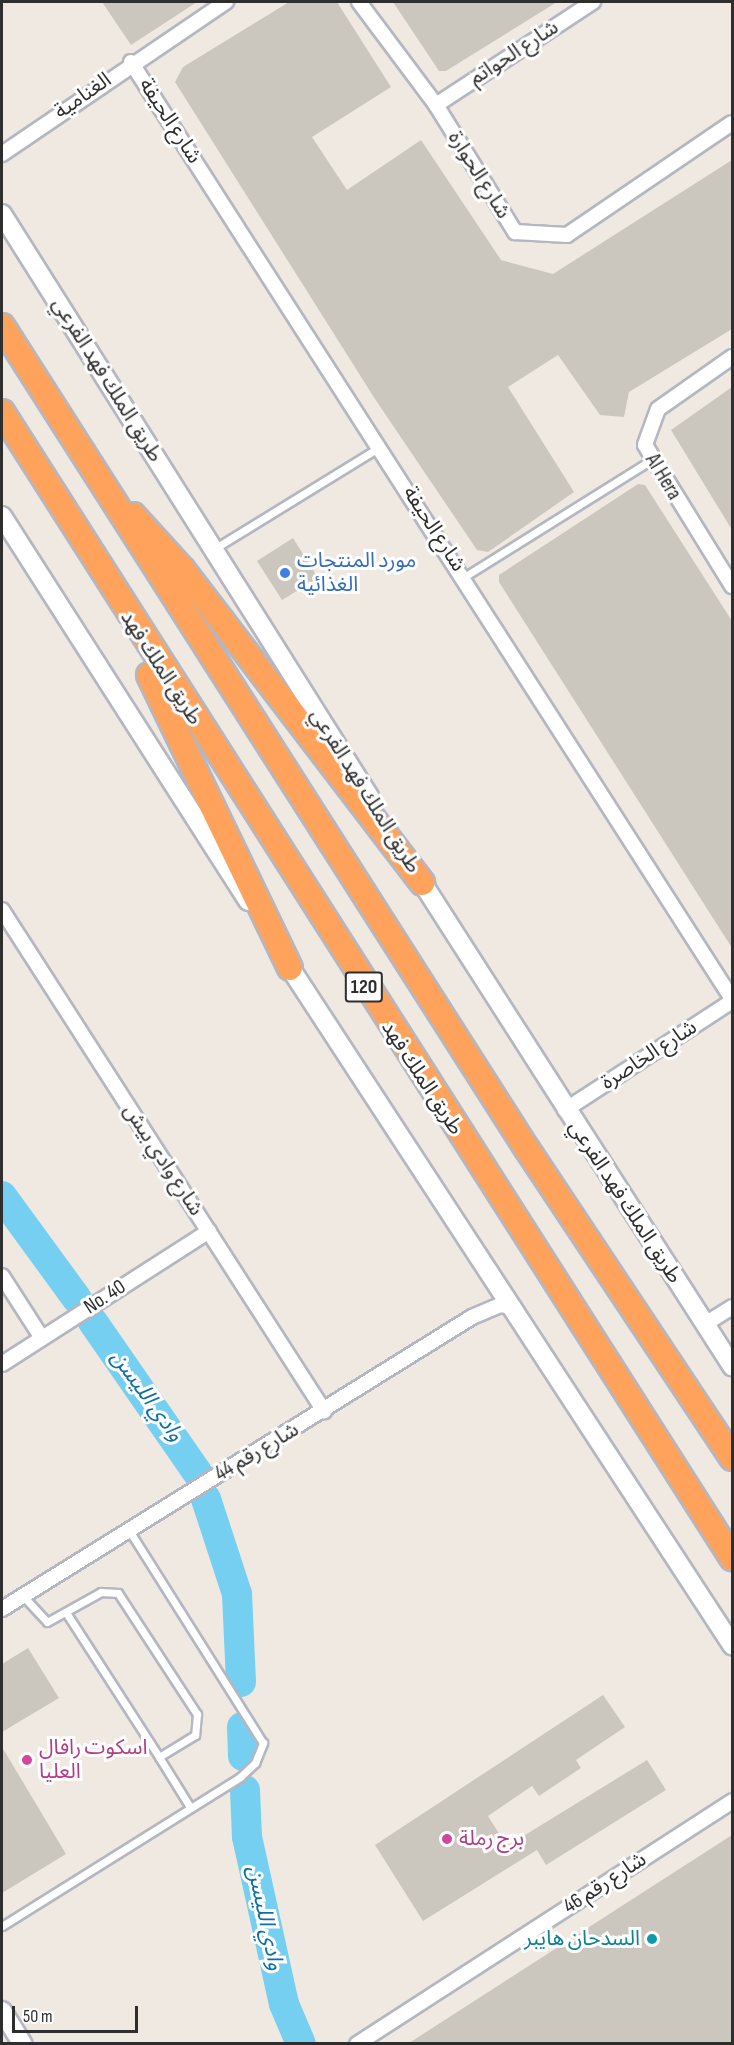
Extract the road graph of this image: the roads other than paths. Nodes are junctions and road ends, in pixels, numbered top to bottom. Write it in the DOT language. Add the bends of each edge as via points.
graph roads {
  1 [pos="226,2"];
  2 [pos="359,2"];
  3 [pos="593,2"];
  4 [pos="132,62"];
  5 [pos="436,105"];
  6 [pos="732,123"];
  7 [pos="2,154"];
  8 [pos="2,214"];
  9 [pos="2,326"];
  10 [pos="732,357"];
  11 [pos="2,412"];
  12 [pos="380,447"];
  13 [pos="651,460"];
  14 [pos="87,465"];
  15 [pos="2,516"];
  16 [pos="214,549"];
  17 [pos="101,575"];
  18 [pos="464,577"];
  19 [pos="731,582"];
  20 [pos="422,883"];
  21 [pos="2,910"];
  22 [pos="290,968"];
  23 [pos="732,1000"];
  24 [pos="565,1110"];
  25 [pos="209,1231"];
  26 [pos="2,1276"];
  27 [pos="514,1307"];
  28 [pos="732,1307"];
  29 [pos="705,1324"];
  30 [pos="42,1338"];
  31 [pos="2,1364"];
  32 [pos="732,1366"];
  33 [pos="324,1411"];
  34 [pos="732,1458"];
  35 [pos="129,1530"];
  36 [pos="732,1558"];
  37 [pos="23,1596"];
  38 [pos="2,1609"];
  39 [pos="67,1614"];
  40 [pos="732,1645"];
  41 [pos="159,1757"];
  42 [pos="732,1800"];
  43 [pos="190,1807"];
  44 [pos="2,1926"];
  45 [pos="2,2011"];
  46 [pos="372,2039"];
  47 [pos="23,2043"];
  48 [pos="357,2043"];
  1 -- 4 [label="street, الغنامية"];
  2 -- 5 [label="street, شارع الحوارة"];
  3 -- 5 [label="street, شارع الحواتم"];
  4 -- 7 [label="street, الغنامية"];
  4 -- 12 [label="street, شارع الحيفة"];
  5 -- 6 [label="street, شارع الحوارة" via="515,232 567,235"];
  8 -- 16 [label="main road, طريق الملك فهد الفرعي"];
  9 -- 14 [label="highway, 120"];
  10 -- 13 [label="street, Al Hera" via="658,409 645,445"];
  11 -- 17 [label="highway, طريق الملك فهد / 120"];
  12 -- 16 [label="lane"];
  12 -- 18 [label="street, شارع الحيفة"];
  13 -- 18 [label="lane"];
  13 -- 19 [label="street, Al Hera"];
  14 -- 20 [label="highway" via="183,570"];
  14 -- 34 [label="highway, 120" via="526,1149"];
  15 -- 22 [label="main road"];
  16 -- 20 [label="main road, طريق الملك فهد الفرعي"];
  17 -- 22 [label="highway"];
  17 -- 36 [label="highway, طريق الملك فهد / 120"];
  18 -- 23 [label="street, شارع الحيفة"];
  20 -- 24 [label="main road, طريق الملك فهد الفرعي"];
  21 -- 25 [label="street, شارع وادي بيش"];
  22 -- 27 [label="main road"];
  23 -- 24 [label="street, شارع الخاصرة"];
  24 -- 29 [label="main road, طريق الملك فهد الفرعي"];
  25 -- 30 [label="street, No. 40"];
  25 -- 33 [label="street, شارع وادي بيش"];
  26 -- 30 [label="street"];
  27 -- 33 [label="street, شارع رقم 44" via="488,1308"];
  27 -- 40 [label="main road"];
  28 -- 29 [label="street"];
  29 -- 32 [label="main road, طريق الملك فهد الفرعي"];
  30 -- 31 [label="street, No. 40"];
  33 -- 35 [label="street, شارع رقم 44"];
  35 -- 37 [label="street, شارع رقم 44"];
  35 -- 43 [label="lane" via="263,1743 255,1763 240,1777"];
  37 -- 38 [label="street, شارع رقم 44"];
  37 -- 39 [label="lane" via="39,1620"];
  39 -- 41 [label="lane"];
  39 -- 41 [label="lane" via="101,1592 118,1593 197,1714 195,1735"];
  41 -- 43 [label="lane"];
  42 -- 46 [label="street, شارع رقم 46"];
  43 -- 44 [label="lane"];
  45 -- 47 [label="main road"];
  46 -- 48 [label="street, شارع رقم 46"];
}
